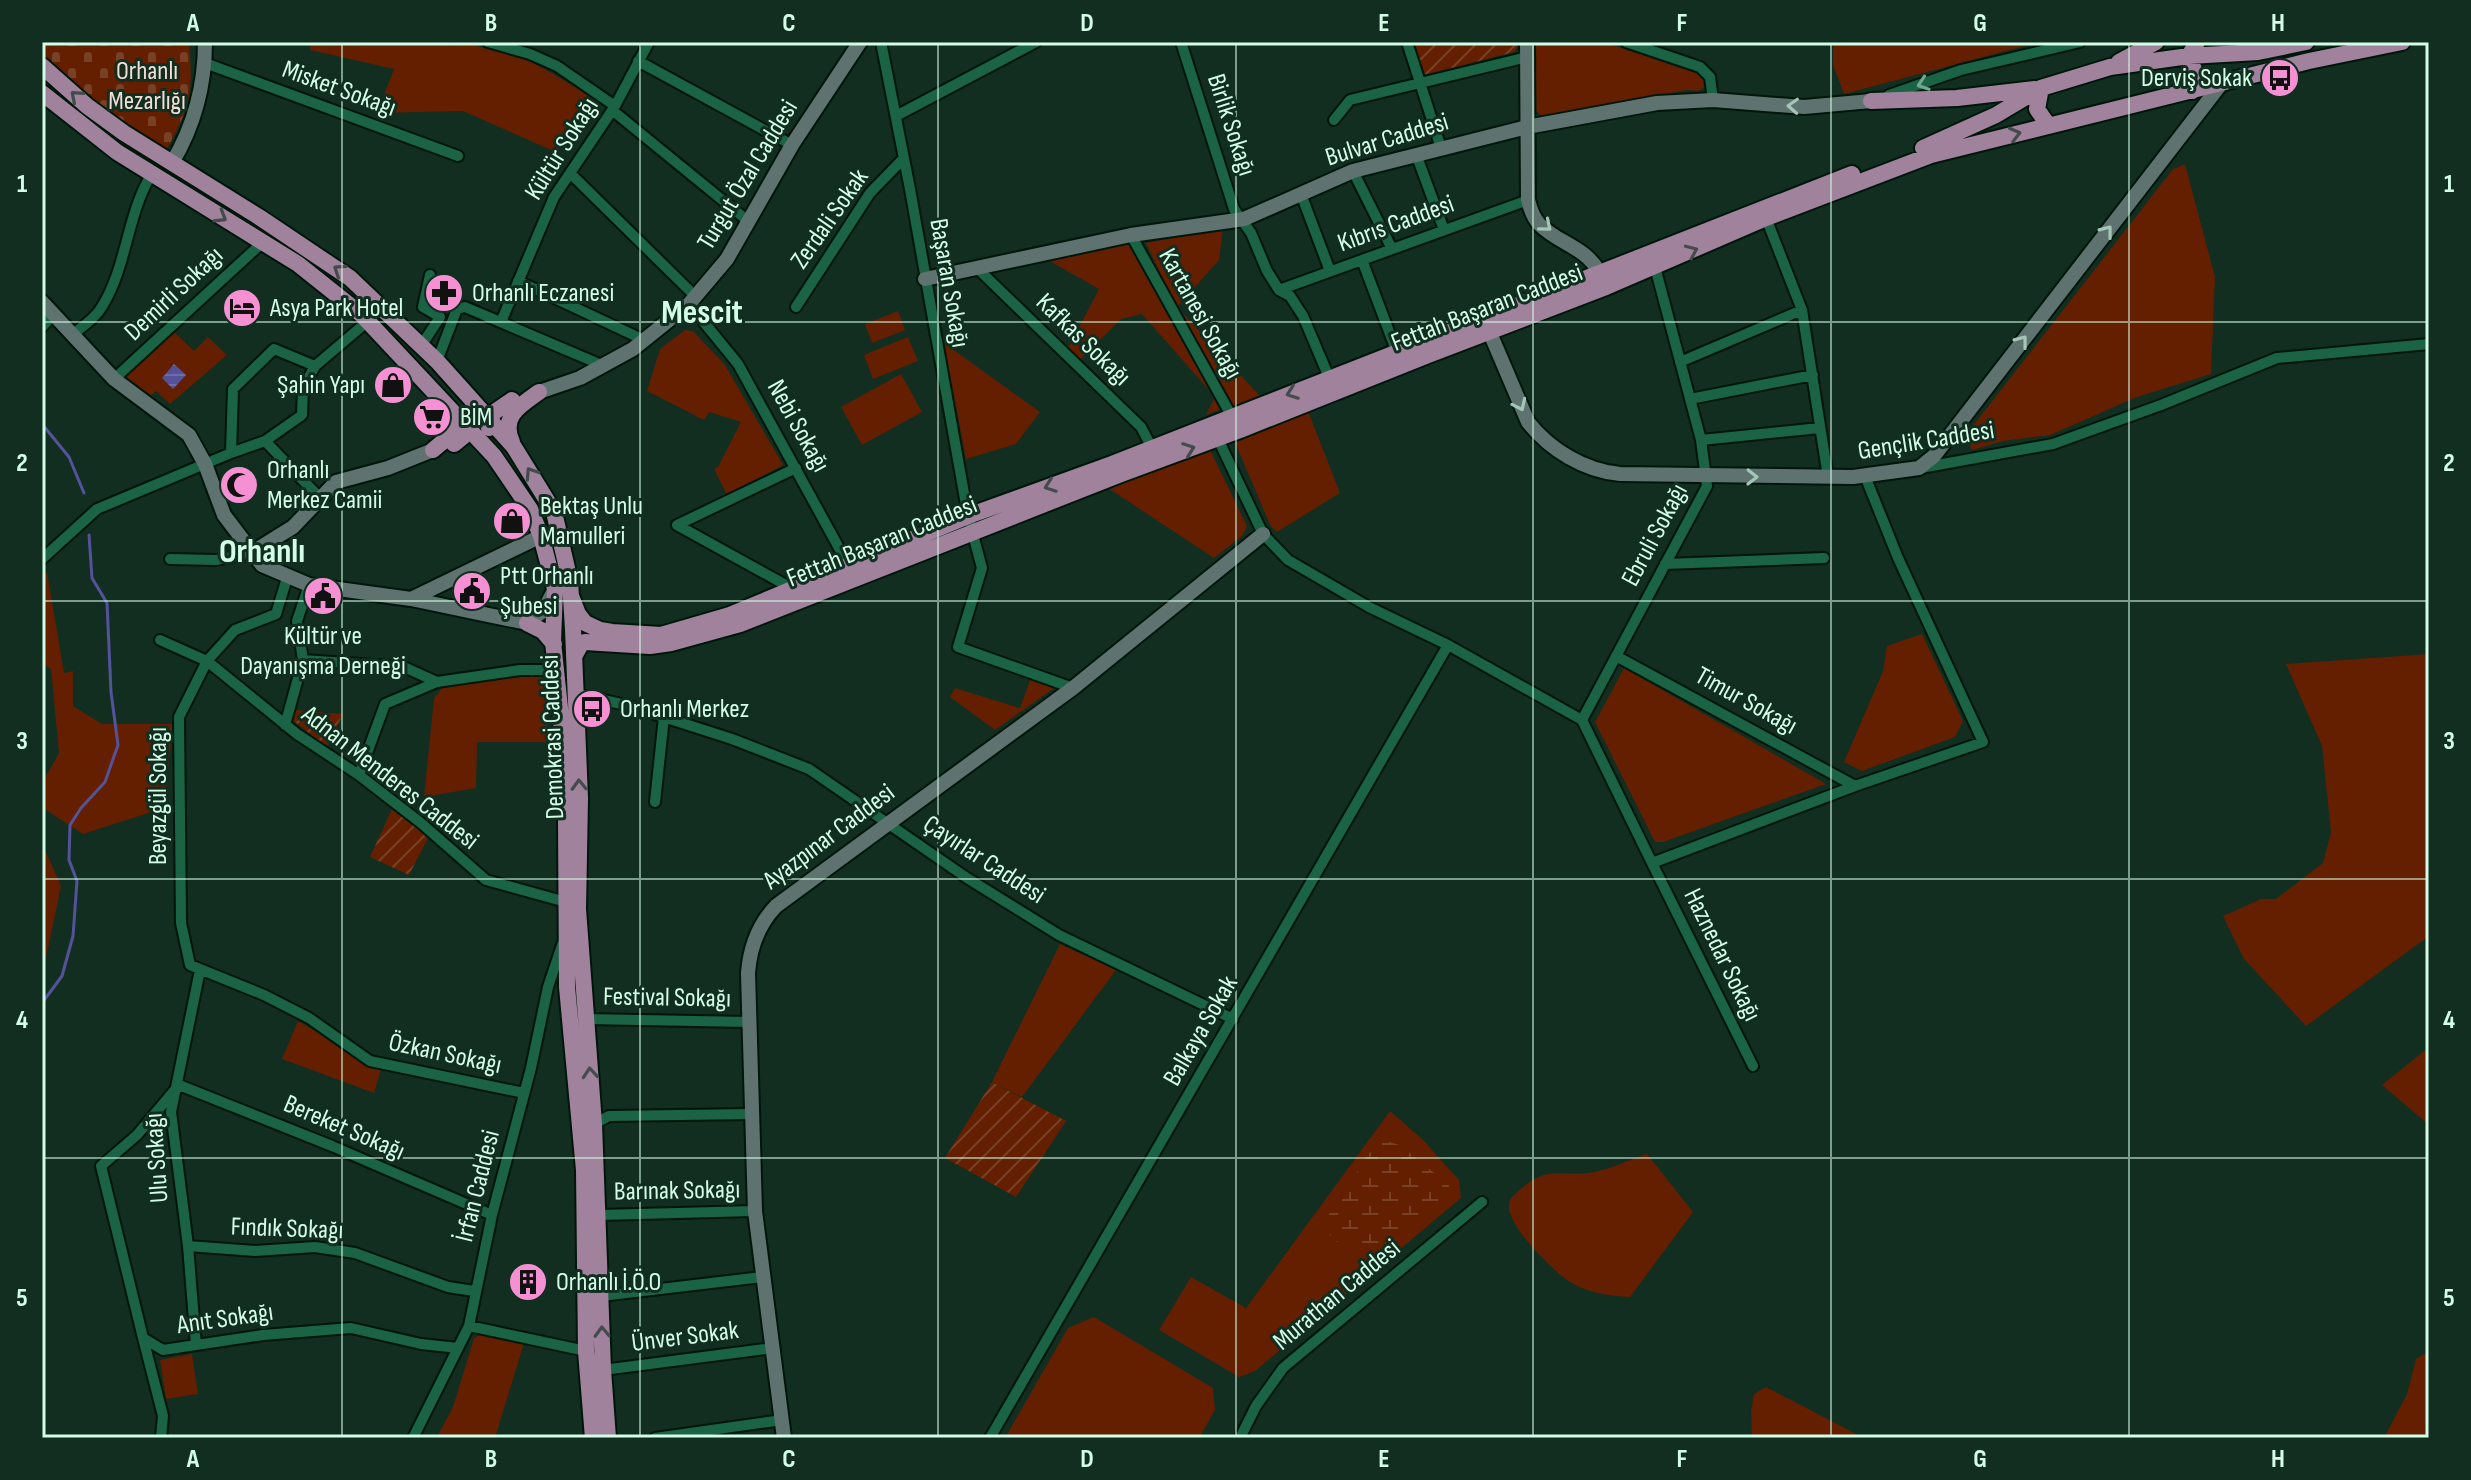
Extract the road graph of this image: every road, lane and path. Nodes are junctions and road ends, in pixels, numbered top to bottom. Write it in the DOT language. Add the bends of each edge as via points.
graph roads {
  1 [pos="205,42"];
  2 [pos="488,42"];
  3 [pos="649,42"];
  4 [pos="860,42"];
  5 [pos="881,42"];
  6 [pos="1036,42"];
  7 [pos="1181,42"];
  8 [pos="1407,42"];
  9 [pos="1626,42"];
  10 [pos="1666,42"];
  11 [pos="2080,42"];
  12 [pos="2156,42"];
  13 [pos="2233,42"];
  14 [pos="2306,42"];
  15 [pos="2402,42"];
  16 [pos="2193,49"];
  17 [pos="1527,50"];
  18 [pos="2248,53"];
  19 [pos="1660,54"];
  20 [pos="638,61"];
  21 [pos="205,63"];
  22 [pos="42,66"];
  23 [pos="2110,67"];
  24 [pos="1420,83"];
  25 [pos="2221,84"];
  26 [pos="2041,88"];
  27 [pos="2192,91"];
  28 [pos="42,93"];
  29 [pos="1969,96"];
  30 [pos="1713,100"];
  31 [pos="1871,101"];
  32 [pos="613,108"];
  33 [pos="896,116"];
  34 [pos="1334,120"];
  35 [pos="1978,124"];
  36 [pos="2048,125"];
  37 [pos="1527,127"];
  38 [pos="1979,143"];
  39 [pos="792,145"];
  40 [pos="1441,148"];
  41 [pos="117,152"];
  42 [pos="1416,154"];
  43 [pos="458,156"];
  44 [pos="904,158"];
  45 [pos="172,163"];
  46 [pos="1353,171"];
  47 [pos="570,173"];
  48 [pos="151,175"];
  49 [pos="1301,194"];
  50 [pos="1528,200"];
  51 [pos="195,202"];
  52 [pos="1766,218"];
  53 [pos="1244,219"];
  54 [pos="748,221"];
  55 [pos="1444,230"];
  56 [pos="1131,235"];
  57 [pos="263,242"];
  58 [pos="1392,249"];
  59 [pos="1362,260"];
  60 [pos="1655,267"];
  61 [pos="977,268"];
  62 [pos="1330,271"];
  63 [pos="1599,272"];
  64 [pos="430,275"];
  65 [pos="925,279"];
  66 [pos="518,281"];
  67 [pos="1279,290"];
  68 [pos="692,300"];
  69 [pos="42,302"];
  70 [pos="796,307"];
  71 [pos="1802,310"];
  72 [pos="53,315"];
  73 [pos="368,321"];
  74 [pos="501,322"];
  75 [pos="42,327"];
  76 [pos="1490,333"];
  77 [pos="72,335"];
  78 [pos="413,339"];
  79 [pos="644,340"];
  80 [pos="2429,344"];
  81 [pos="1396,350"];
  82 [pos="437,361"];
  83 [pos="1680,362"];
  84 [pos="315,366"];
  85 [pos="604,366"];
  86 [pos="1813,375"];
  87 [pos="114,379"];
  88 [pos="1332,385"];
  89 [pos="462,389"];
  90 [pos="539,392"];
  91 [pos="1690,399"];
  92 [pos="443,400"];
  93 [pos="512,400"];
  94 [pos="475,403"];
  95 [pos="1231,415"];
  96 [pos="490,419"];
  97 [pos="469,427"];
  98 [pos="1820,428"];
  99 [pos="1218,439"];
  100 [pos="1701,440"];
  101 [pos="265,441"];
  102 [pos="454,444"];
  103 [pos="514,447"];
  104 [pos="1152,448"];
  105 [pos="433,450"];
  106 [pos="490,452"];
  107 [pos="231,453"];
  108 [pos="205,464"];
  109 [pos="796,468"];
  110 [pos="1919,468"];
  111 [pos="1707,476"];
  112 [pos="1865,476"];
  113 [pos="1828,477"];
  114 [pos="321,499"];
  115 [pos="970,524"];
  116 [pos="1263,534"];
  117 [pos="541,536"];
  118 [pos="251,553"];
  119 [pos="1824,558"];
  120 [pos="42,559"];
  121 [pos="170,559"];
  122 [pos="1665,564"];
  123 [pos="852,572"];
  124 [pos="287,578"];
  125 [pos="309,585"];
  126 [pos="437,586"];
  127 [pos="793,589"];
  128 [pos="563,593"];
  129 [pos="411,599"];
  130 [pos="442,606"];
  131 [pos="276,614"];
  132 [pos="297,621"];
  133 [pos="527,623"];
  134 [pos="573,629"];
  135 [pos="160,640"];
  136 [pos="553,642"];
  137 [pos="599,642"];
  138 [pos="1448,645"];
  139 [pos="575,655"];
  140 [pos="1616,656"];
  141 [pos="303,660"];
  142 [pos="207,661"];
  143 [pos="557,670"];
  144 [pos="575,675"];
  145 [pos="437,682"];
  146 [pos="1073,688"];
  147 [pos="576,694"];
  148 [pos="664,717"];
  149 [pos="1582,720"];
  150 [pos="285,725"];
  151 [pos="359,775"];
  152 [pos="1855,786"];
  153 [pos="655,802"];
  154 [pos="888,823"];
  155 [pos="1652,863"];
  156 [pos="566,902"];
  157 [pos="565,937"];
  158 [pos="195,967"];
  159 [pos="585,1019"];
  160 [pos="1233,1019"];
  161 [pos="749,1022"];
  162 [pos="1753,1066"];
  163 [pos="179,1085"];
  164 [pos="524,1093"];
  165 [pos="751,1114"];
  166 [pos="594,1124"];
  167 [pos="1482,1202"];
  168 [pos="755,1211"];
  169 [pos="492,1215"];
  170 [pos="599,1215"];
  171 [pos="188,1246"];
  172 [pos="762,1277"];
  173 [pos="474,1291"];
  174 [pos="601,1296"];
  175 [pos="469,1326"];
  176 [pos="143,1338"];
  177 [pos="196,1345"];
  178 [pos="458,1348"];
  179 [pos="773,1348"];
  180 [pos="586,1351"];
  181 [pos="603,1370"];
  182 [pos="782,1420"];
  183 [pos="161,1438"];
  184 [pos="413,1438"];
  185 [pos="593,1438"];
  186 [pos="608,1438"];
  187 [pos="655,1438"];
  188 [pos="784,1438"];
  189 [pos="990,1438"];
  190 [pos="1240,1438"];
  1 -- 21 [label="street"];
  2 -- 32 [label="street" via="557,66"];
  3 -- 20 [label="street, Kültür Sokağı"];
  4 -- 39 [label="street, Turgut Özal Caddesi"];
  5 -- 33 [label="street, Başaran Sokağı"];
  6 -- 33 [label="street"];
  7 -- 53 [label="street, Birlik Sokağı" via="1234,209"];
  8 -- 24 [label="street"];
  9 -- 19 [label="street"];
  10 -- 19 [label="street"];
  11 -- 31 [label="street, one-way" via="1961,70"];
  12 -- 23 [label="main road"];
  13 -- 18 [label="main road"];
  14 -- 18 [label="main road, Fettah Başaran Caddesi"];
  15 -- 25 [label="main road, Fettah Başaran Caddesi"];
  16 -- 18 [label="main road, Fettah Başaran Caddesi"];
  16 -- 23 [label="main road, Fettah Başaran Caddesi"];
  16 -- 27 [label="main road"];
  17 -- 24 [label="street"];
  17 -- 37 [label="street"];
  19 -- 30 [label="street" via="1700,67 1710,77"];
  20 -- 32 [label="street, Kültür Sokağı"];
  20 -- 39 [label="street"];
  21 -- 43 [label="street, Misket Sokağı"];
  21 -- 45 [label="street" via="193,119"];
  45 -- 22 [label="main road, Demokrasi Caddesi, one-way" via="109,123"];
  23 -- 26 [label="main road, Fettah Başaran Caddesi"];
  24 -- 34 [label="street" via="1350,100"];
  24 -- 40 [label="street"];
  25 -- 27 [label="main road, Fettah Başaran Caddesi"];
  110 -- 25 [label="street, one-way" via="1934,456"];
  26 -- 29 [label="main road"];
  26 -- 35 [label="main road, Fettah Başaran Caddesi"];
  26 -- 36 [label="main road" via="2037,109"];
  27 -- 36 [label="main road, Fettah Başaran Caddesi"];
  28 -- 41 [label="main road, Demokrasi Caddesi"];
  29 -- 31 [label="main road"];
  29 -- 35 [label="main road"];
  31 -- 30 [label="street, Bulvar Caddesi, one-way" via="1804,107"];
  30 -- 37 [label="street, Bulvar Caddesi" via="1657,103"];
  32 -- 47 [label="street, Kültür Sokağı"];
  32 -- 54 [label="street"];
  33 -- 44 [label="street, Başaran Sokağı"];
  35 -- 38 [label="main road"];
  35 -- 63 [label="main road, Fettah Başaran Caddesi"];
  38 -- 36 [label="main road, Fettah Başaran Caddesi, one-way"];
  37 -- 40 [label="street, Bulvar Caddesi"];
  37 -- 50 [label="street"];
  38 -- 52 [label="main road, Fettah Başaran Caddesi" via="1931,155"];
  39 -- 54 [label="street, Turgut Özal Caddesi"];
  40 -- 42 [label="street, Bulvar Caddesi"];
  41 -- 45 [label="street" via="148,163"];
  41 -- 48 [label="main road, Demokrasi Caddesi"];
  42 -- 46 [label="street, Bulvar Caddesi"];
  42 -- 55 [label="street"];
  44 -- 65 [label="street, Başaran Sokağı"];
  44 -- 70 [label="street, Zerdali Sokak" via="870,193"];
  45 -- 51 [label="street, Demokrasi Caddesi"];
  78 -- 45 [label="main road, Demokrasi Caddesi, one-way" via="350,278"];
  46 -- 49 [label="street, Bulvar Caddesi"];
  46 -- 58 [label="street"];
  47 -- 66 [label="street, Kültür Sokağı" via="554,197"];
  47 -- 68 [label="street, Nebi Sokağı"];
  48 -- 51 [label="main road, Demokrasi Caddesi"];
  48 -- 77 [label="street" via="106,299 93,319"];
  49 -- 53 [label="street, Bulvar Caddesi"];
  49 -- 62 [label="street"];
  50 -- 55 [label="street, Kıbrıs Caddesi"];
  50 -- 63 [label="street, one-way" via="1538,223 1589,257"];
  51 -- 57 [label="main road, Demokrasi Caddesi, one-way"];
  60 -- 52 [label="main road, Fettah Başaran Caddesi, one-way"];
  52 -- 71 [label="street"];
  53 -- 56 [label="street, Bulvar Caddesi"];
  53 -- 67 [label="street, Birlik Sokağı"];
  54 -- 68 [label="street, Turgut Özal Caddesi" via="727,259"];
  55 -- 58 [label="street, Kıbrıs Caddesi"];
  56 -- 61 [label="street, Bulvar Caddesi"];
  56 -- 95 [label="street, Kartanesi Sokağı"];
  57 -- 73 [label="main road, Demokrasi Caddesi"];
  57 -- 87 [label="street, Demirli Sokağı"];
  58 -- 59 [label="street, Kıbrıs Caddesi"];
  59 -- 62 [label="street, Kıbrıs Caddesi"];
  59 -- 81 [label="street"];
  60 -- 76 [label="main road, Fettah Başaran Caddesi"];
  60 -- 83 [label="street, Ebruli Sokağı"];
  61 -- 65 [label="street, Bulvar Caddesi"];
  61 -- 104 [label="street, Kafkas Sokağı" via="1141,427"];
  62 -- 67 [label="street, Kıbrıs Caddesi"];
  63 -- 81 [label="main road, Fettah Başaran Caddesi"];
  64 -- 78 [label="street" via="423,307 440,317 423,343"];
  65 -- 115 [label="street, Başaran Sokağı"];
  66 -- 74 [label="street, Kültür Sokağı"];
  66 -- 79 [label="street"];
  67 -- 88 [label="street, Birlik Sokağı" via="1290,296 1303,316"];
  68 -- 79 [label="street, Turgut Özal Caddesi"];
  68 -- 109 [label="street, Nebi Sokağı" via="738,364"];
  69 -- 72 [label="street"];
  71 -- 83 [label="street"];
  71 -- 86 [label="street"];
  72 -- 75 [label="street"];
  72 -- 77 [label="street"];
  73 -- 84 [label="street"];
  73 -- 92 [label="main road, Demokrasi Caddesi"];
  74 -- 82 [label="street" via="465,307 457,309"];
  74 -- 85 [label="street"];
  76 -- 88 [label="main road, Fettah Başaran Caddesi"];
  76 -- 111 [label="street, Gençlik Caddesi, one-way" via="1528,422 1561,452 1607,473"];
  77 -- 87 [label="street"];
  78 -- 82 [label="main road, Demokrasi Caddesi"];
  79 -- 85 [label="street, Turgut Özal Caddesi"];
  80 -- 110 [label="street, Gençlik Caddesi" via="2277,358 2053,444"];
  81 -- 88 [label="main road, Fettah Başaran Caddesi"];
  82 -- 89 [label="main road, Demokrasi Caddesi"];
  83 -- 91 [label="street, Ebruli Sokağı"];
  84 -- 101 [label="street" via="303,388 302,415"];
  84 -- 107 [label="street" via="274,349 233,389"];
  85 -- 90 [label="street, Turgut Özal Caddesi"];
  86 -- 91 [label="street"];
  86 -- 98 [label="street"];
  87 -- 108 [label="street" via="189,435"];
  88 -- 95 [label="main road, Fettah Başaran Caddesi, one-way"];
  88 -- 99 [label="main road, Fettah Başaran Caddesi"];
  89 -- 94 [label="main road, Demokrasi Caddesi"];
  89 -- 97 [label="main road"];
  90 -- 93 [label="main road"];
  90 -- 103 [label="main road" via="509,419"];
  91 -- 100 [label="street, Ebruli Sokağı"];
  92 -- 97 [label="main road, Demokrasi Caddesi"];
  92 -- 105 [label="main road" via="452,414 453,430"];
  93 -- 94 [label="main road" via="489,406"];
  93 -- 96 [label="main road"];
  94 -- 96 [label="main road, Demokrasi Caddesi"];
  95 -- 104 [label="main road, Fettah Başaran Caddesi"];
  96 -- 103 [label="main road, Demokrasi Caddesi"];
  96 -- 106 [label="main road"];
  97 -- 102 [label="main road"];
  97 -- 106 [label="main road, Demokrasi Caddesi"];
  98 -- 100 [label="street"];
  98 -- 113 [label="street"];
  115 -- 99 [label="main road, Fettah Başaran Caddesi, one-way"];
  99 -- 116 [label="street"];
  100 -- 111 [label="street, Ebruli Sokağı"];
  101 -- 107 [label="street"];
  101 -- 114 [label="street"];
  102 -- 105 [label="main road"];
  102 -- 106 [label="main road" via="471,442"];
  128 -- 103 [label="main road, Demokrasi Caddesi, one-way" via="554,512"];
  104 -- 115 [label="main road, Fettah Başaran Caddesi, one-way"];
  105 -- 114 [label="street" via="336,482"];
  106 -- 117 [label="main road, Demokrasi Caddesi" via="530,509"];
  107 -- 108 [label="street"];
  108 -- 118 [label="street" via="224,515"];
  108 -- 120 [label="street" via="97,509"];
  109 -- 123 [label="street, Nebi Sokağı"];
  109 -- 127 [label="street" via="677,525"];
  110 -- 112 [label="street, Gençlik Caddesi"];
  111 -- 113 [label="street, Gençlik Caddesi, one-way"];
  111 -- 122 [label="street, Ebruli Sokağı" via="1707,486"];
  112 -- 113 [label="street, Gençlik Caddesi"];
  112 -- 152 [label="street" via="1983,742"];
  114 -- 118 [label="street" via="293,527"];
  115 -- 123 [label="main road, Fettah Başaran Caddesi"];
  115 -- 146 [label="street, Başaran Sokağı" via="982,568 958,647"];
  116 -- 138 [label="street" via="1288,560"];
  116 -- 146 [label="street, Ayazpınar Caddesi"];
  117 -- 126 [label="street"];
  117 -- 128 [label="main road, Demokrasi Caddesi"];
  118 -- 121 [label="street" via="216,560"];
  118 -- 124 [label="street"];
  119 -- 122 [label="street"];
  122 -- 140 [label="street, Ebruli Sokağı"];
  123 -- 127 [label="main road, Fettah Başaran Caddesi"];
  123 -- 137 [label="main road, Fettah Başaran Caddesi" via="740,624 650,646"];
  124 -- 125 [label="street"];
  124 -- 131 [label="street"];
  125 -- 129 [label="street"];
  125 -- 132 [label="street"];
  126 -- 129 [label="street"];
  126 -- 130 [label="street" via="434,598"];
  127 -- 128 [label="main road, Fettah Başaran Caddesi" via="661,635 592,627"];
  128 -- 133 [label="street"];
  128 -- 134 [label="main road" via="561,612"];
  128 -- 136 [label="main road, Demokrasi Caddesi"];
  129 -- 130 [label="street"];
  130 -- 133 [label="street"];
  131 -- 132 [label="street"];
  131 -- 142 [label="street, Beyazgül Sokağı" via="235,630"];
  132 -- 141 [label="street"];
  133 -- 136 [label="main road"];
  134 -- 137 [label="main road, Fettah Başaran Caddesi"];
  134 -- 139 [label="main road, Demokrasi Caddesi"];
  135 -- 142 [label="street, Adnan Menderes Caddesi"];
  136 -- 143 [label="main road, Demokrasi Caddesi"];
  136 -- 144 [label="main road"];
  137 -- 139 [label="main road" via="581,644"];
  138 -- 149 [label="street"];
  138 -- 160 [label="street, Balkaya Sokak"];
  139 -- 144 [label="main road, Demokrasi Caddesi"];
  140 -- 149 [label="street, Ebruli Sokağı"];
  140 -- 152 [label="street, Timur Sokağı"];
  141 -- 145 [label="street" via="404,667"];
  141 -- 150 [label="street"];
  142 -- 150 [label="street, Adnan Menderes Caddesi"];
  142 -- 158 [label="street, Beyazgül Sokağı" via="179,717 181,923"];
  143 -- 145 [label="street"];
  143 -- 156 [label="main road, Demokrasi Caddesi"];
  144 -- 147 [label="main road, Demokrasi Caddesi"];
  145 -- 151 [label="street" via="385,704"];
  146 -- 154 [label="street, Ayazpınar Caddesi"];
  147 -- 148 [label="street, Çayırlar Caddesi"];
  159 -- 147 [label="main road, Demokrasi Caddesi, one-way"];
  148 -- 153 [label="street"];
  148 -- 154 [label="street, Çayırlar Caddesi" via="809,769"];
  149 -- 155 [label="street, Haznedar Sokağı"];
  150 -- 151 [label="street, Adnan Menderes Caddesi"];
  151 -- 156 [label="street, Adnan Menderes Caddesi" via="486,880"];
  152 -- 155 [label="street"];
  154 -- 160 [label="street, Çayırlar Caddesi" via="1059,935"];
  154 -- 161 [label="street, Ayazpınar Caddesi" via="767,915 749,960"];
  155 -- 162 [label="street, Haznedar Sokağı"];
  156 -- 157 [label="main road, Demokrasi Caddesi"];
  157 -- 164 [label="street, İrfan Caddesi"];
  157 -- 180 [label="main road, Demokrasi Caddesi" via="584,1170"];
  158 -- 163 [label="street, Ulu Sokağı"];
  158 -- 164 [label="street, Özkan Sokağı" via="309,1018 370,1061"];
  159 -- 161 [label="street, Festival Sokağı"];
  166 -- 159 [label="main road, Demokrasi Caddesi, one-way"];
  160 -- 189 [label="street, Balkaya Sokak"];
  161 -- 165 [label="street, Ayazpınar Caddesi"];
  163 -- 169 [label="street, Bereket Sokağı"];
  163 -- 171 [label="street, Ulu Sokağı" via="171,1112"];
  163 -- 176 [label="street, Anıt Sokağı" via="137,1135 101,1166"];
  164 -- 169 [label="street, İrfan Caddesi"];
  165 -- 166 [label="street" via="609,1116"];
  165 -- 168 [label="street, Ayazpınar Caddesi"];
  166 -- 170 [label="main road, Demokrasi Caddesi"];
  167 -- 190 [label="street, Murathan Caddesi" via="1283,1368"];
  168 -- 170 [label="street, Barınak Sokağı"];
  168 -- 172 [label="street, Ayazpınar Caddesi"];
  169 -- 173 [label="street, İrfan Caddesi"];
  170 -- 174 [label="main road, Demokrasi Caddesi"];
  171 -- 173 [label="street, Fındık Sokağı" via="255,1251 315,1247 355,1253 448,1287"];
  171 -- 177 [label="street, Ulu Sokağı"];
  172 -- 174 [label="street"];
  172 -- 179 [label="street, Ayazpınar Caddesi"];
  173 -- 175 [label="street, İrfan Caddesi"];
  181 -- 174 [label="main road, Demokrasi Caddesi, one-way"];
  175 -- 178 [label="street, İrfan Caddesi"];
  175 -- 180 [label="street"];
  176 -- 177 [label="street, Anıt Sokağı" via="163,1350"];
  176 -- 183 [label="street" via="163,1416"];
  177 -- 178 [label="street, Anıt Sokağı" via="351,1328"];
  178 -- 184 [label="street, İrfan Caddesi"];
  179 -- 181 [label="street, Ünver Sokak"];
  179 -- 182 [label="street, Ayazpınar Caddesi"];
  180 -- 185 [label="main road, Demokrasi Caddesi"];
  181 -- 186 [label="main road, Demokrasi Caddesi"];
  182 -- 187 [label="street"];
  182 -- 188 [label="street, Ayazpınar Caddesi"];
}
